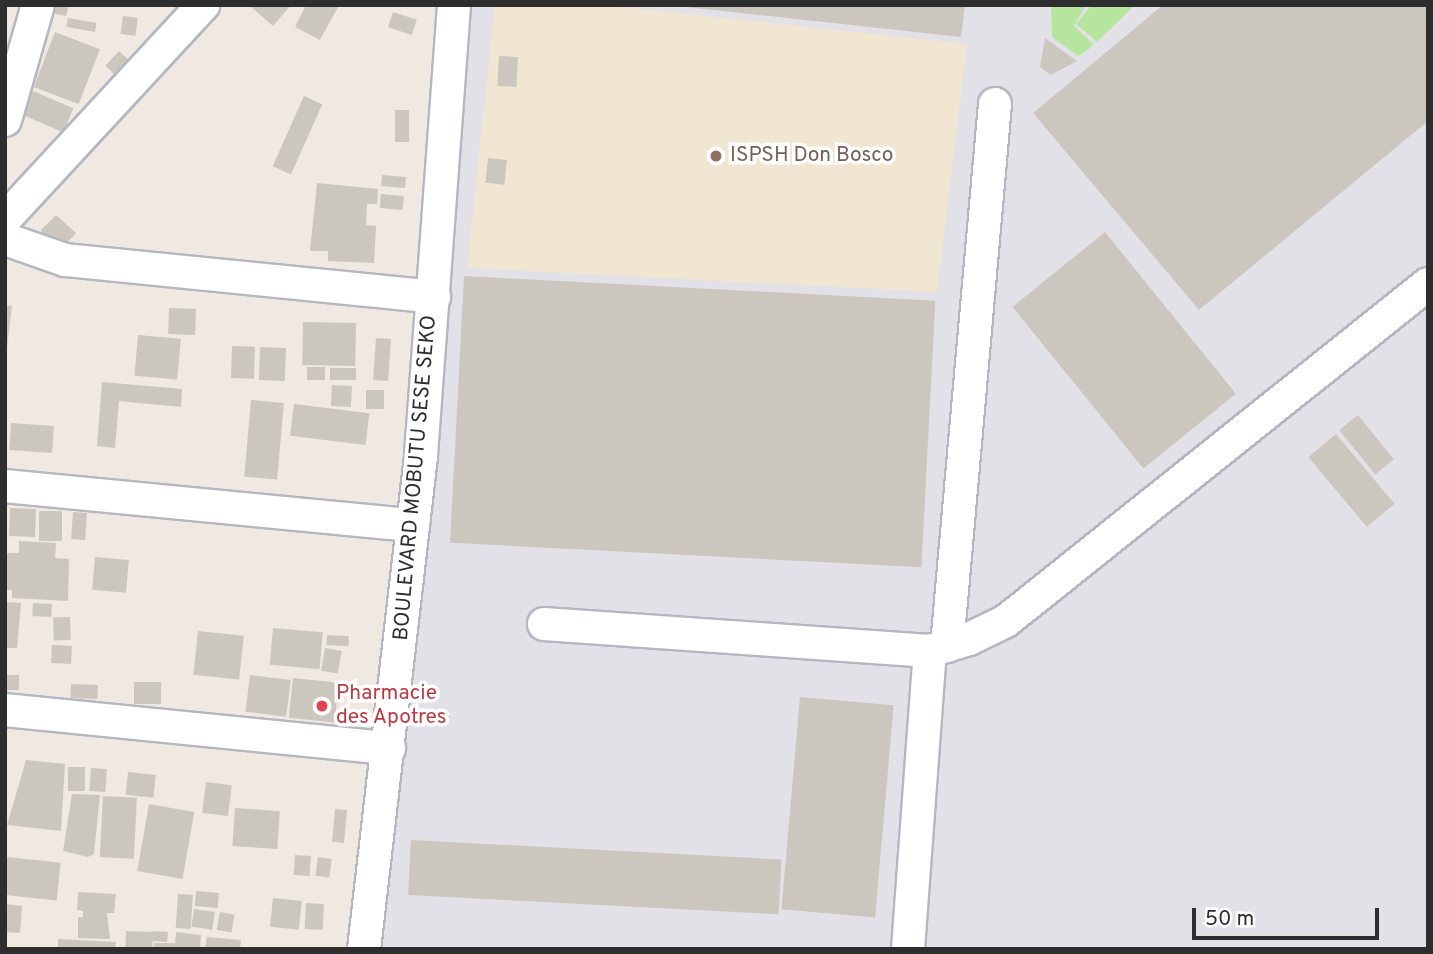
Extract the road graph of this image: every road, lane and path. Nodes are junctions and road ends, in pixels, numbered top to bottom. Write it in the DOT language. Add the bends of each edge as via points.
graph roads {
  1 [pos="38,5"];
  2 [pos="203,5"];
  3 [pos="454,5"];
  4 [pos="995,104"];
  5 [pos="5,120"];
  6 [pos="5,219"];
  7 [pos="5,239"];
  8 [pos="1428,284"];
  9 [pos="434,297"];
  10 [pos="5,486"];
  11 [pos="414,525"];
  12 [pos="544,624"];
  13 [pos="939,648"];
  14 [pos="5,710"];
  15 [pos="389,748"];
  16 [pos="364,949"];
  17 [pos="908,949"];
  1 -- 5 [label="street"];
  2 -- 6 [label="street"];
  3 -- 9 [label="street, BOULEVARD MOBUTU SESE SEKO"];
  4 -- 13 [label="street"];
  7 -- 9 [label="street" via="65,260"];
  8 -- 13 [label="street" via="1006,621"];
  9 -- 11 [label="street, BOULEVARD MOBUTU SESE SEKO"];
  10 -- 11 [label="street"];
  11 -- 15 [label="street, BOULEVARD MOBUTU SESE SEKO"];
  12 -- 13 [label="street"];
  13 -- 17 [label="street"];
  14 -- 15 [label="street"];
  15 -- 16 [label="street, BOULEVARD MOBUTU SESE SEKO"];
}
